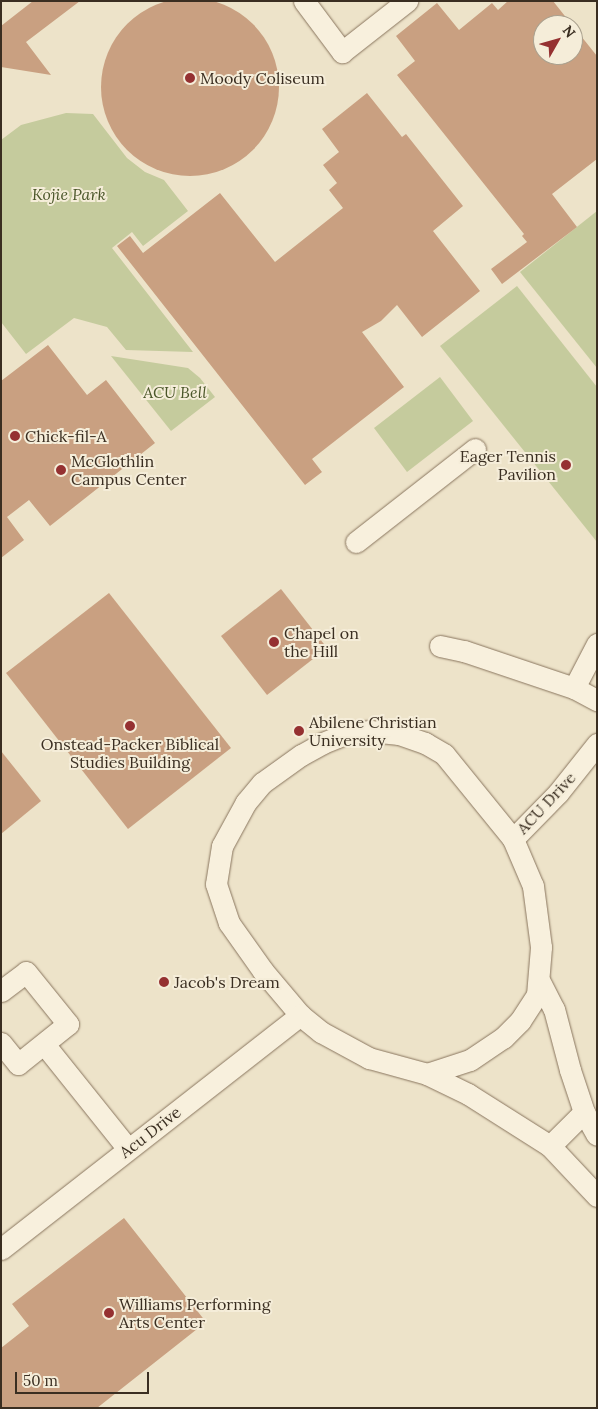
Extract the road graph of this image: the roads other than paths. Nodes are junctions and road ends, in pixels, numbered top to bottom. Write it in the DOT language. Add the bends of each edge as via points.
graph roads {
  1 [pos="304,1"];
  2 [pos="408,1"];
  3 [pos="475,449"];
  4 [pos="356,542"];
  5 [pos="597,644"];
  6 [pos="440,646"];
  7 [pos="574,688"];
  8 [pos="597,700"];
  9 [pos="597,744"];
  10 [pos="513,839"];
  11 [pos="540,982"];
  12 [pos="1,991"];
  13 [pos="300,1015"];
  14 [pos="1,1043"];
  15 [pos="44,1044"];
  16 [pos="427,1074"];
  17 [pos="584,1112"];
  18 [pos="597,1135"];
  19 [pos="550,1146"];
  20 [pos="128,1149"];
  21 [pos="597,1196"];
  22 [pos="1,1249"];
  1 -- 2 [label="lane" via="342,52"];
  3 -- 4 [label="lane"];
  5 -- 7 [label="lane"];
  6 -- 7 [label="lane"];
  7 -- 8 [label="lane"];
  9 -- 10 [label="lane, ACU Drive" via="558,793"];
  10 -- 11 [label="lane" via="534,886"];
  10 -- 13 [label="lane" via="444,754 399,734 370,731 345,734 301,755 262,783 246,802 222,846 216,884 229,923"];
  11 -- 16 [label="lane" via="537,995 520,1021 503,1038 470,1060"];
  11 -- 17 [label="lane" via="554,1009"];
  12 -- 15 [label="lane" via="26,972 68,1024"];
  13 -- 16 [label="lane" via="321,1032 369,1058"];
  13 -- 20 [label="lane, Acu Drive"];
  14 -- 15 [label="lane" via="18,1064"];
  15 -- 20 [label="lane"];
  16 -- 19 [label="lane" via="468,1094"];
  17 -- 18 [label="lane"];
  17 -- 19 [label="lane"];
  19 -- 21 [label="lane"];
  20 -- 22 [label="lane, Acu Drive"];
}
